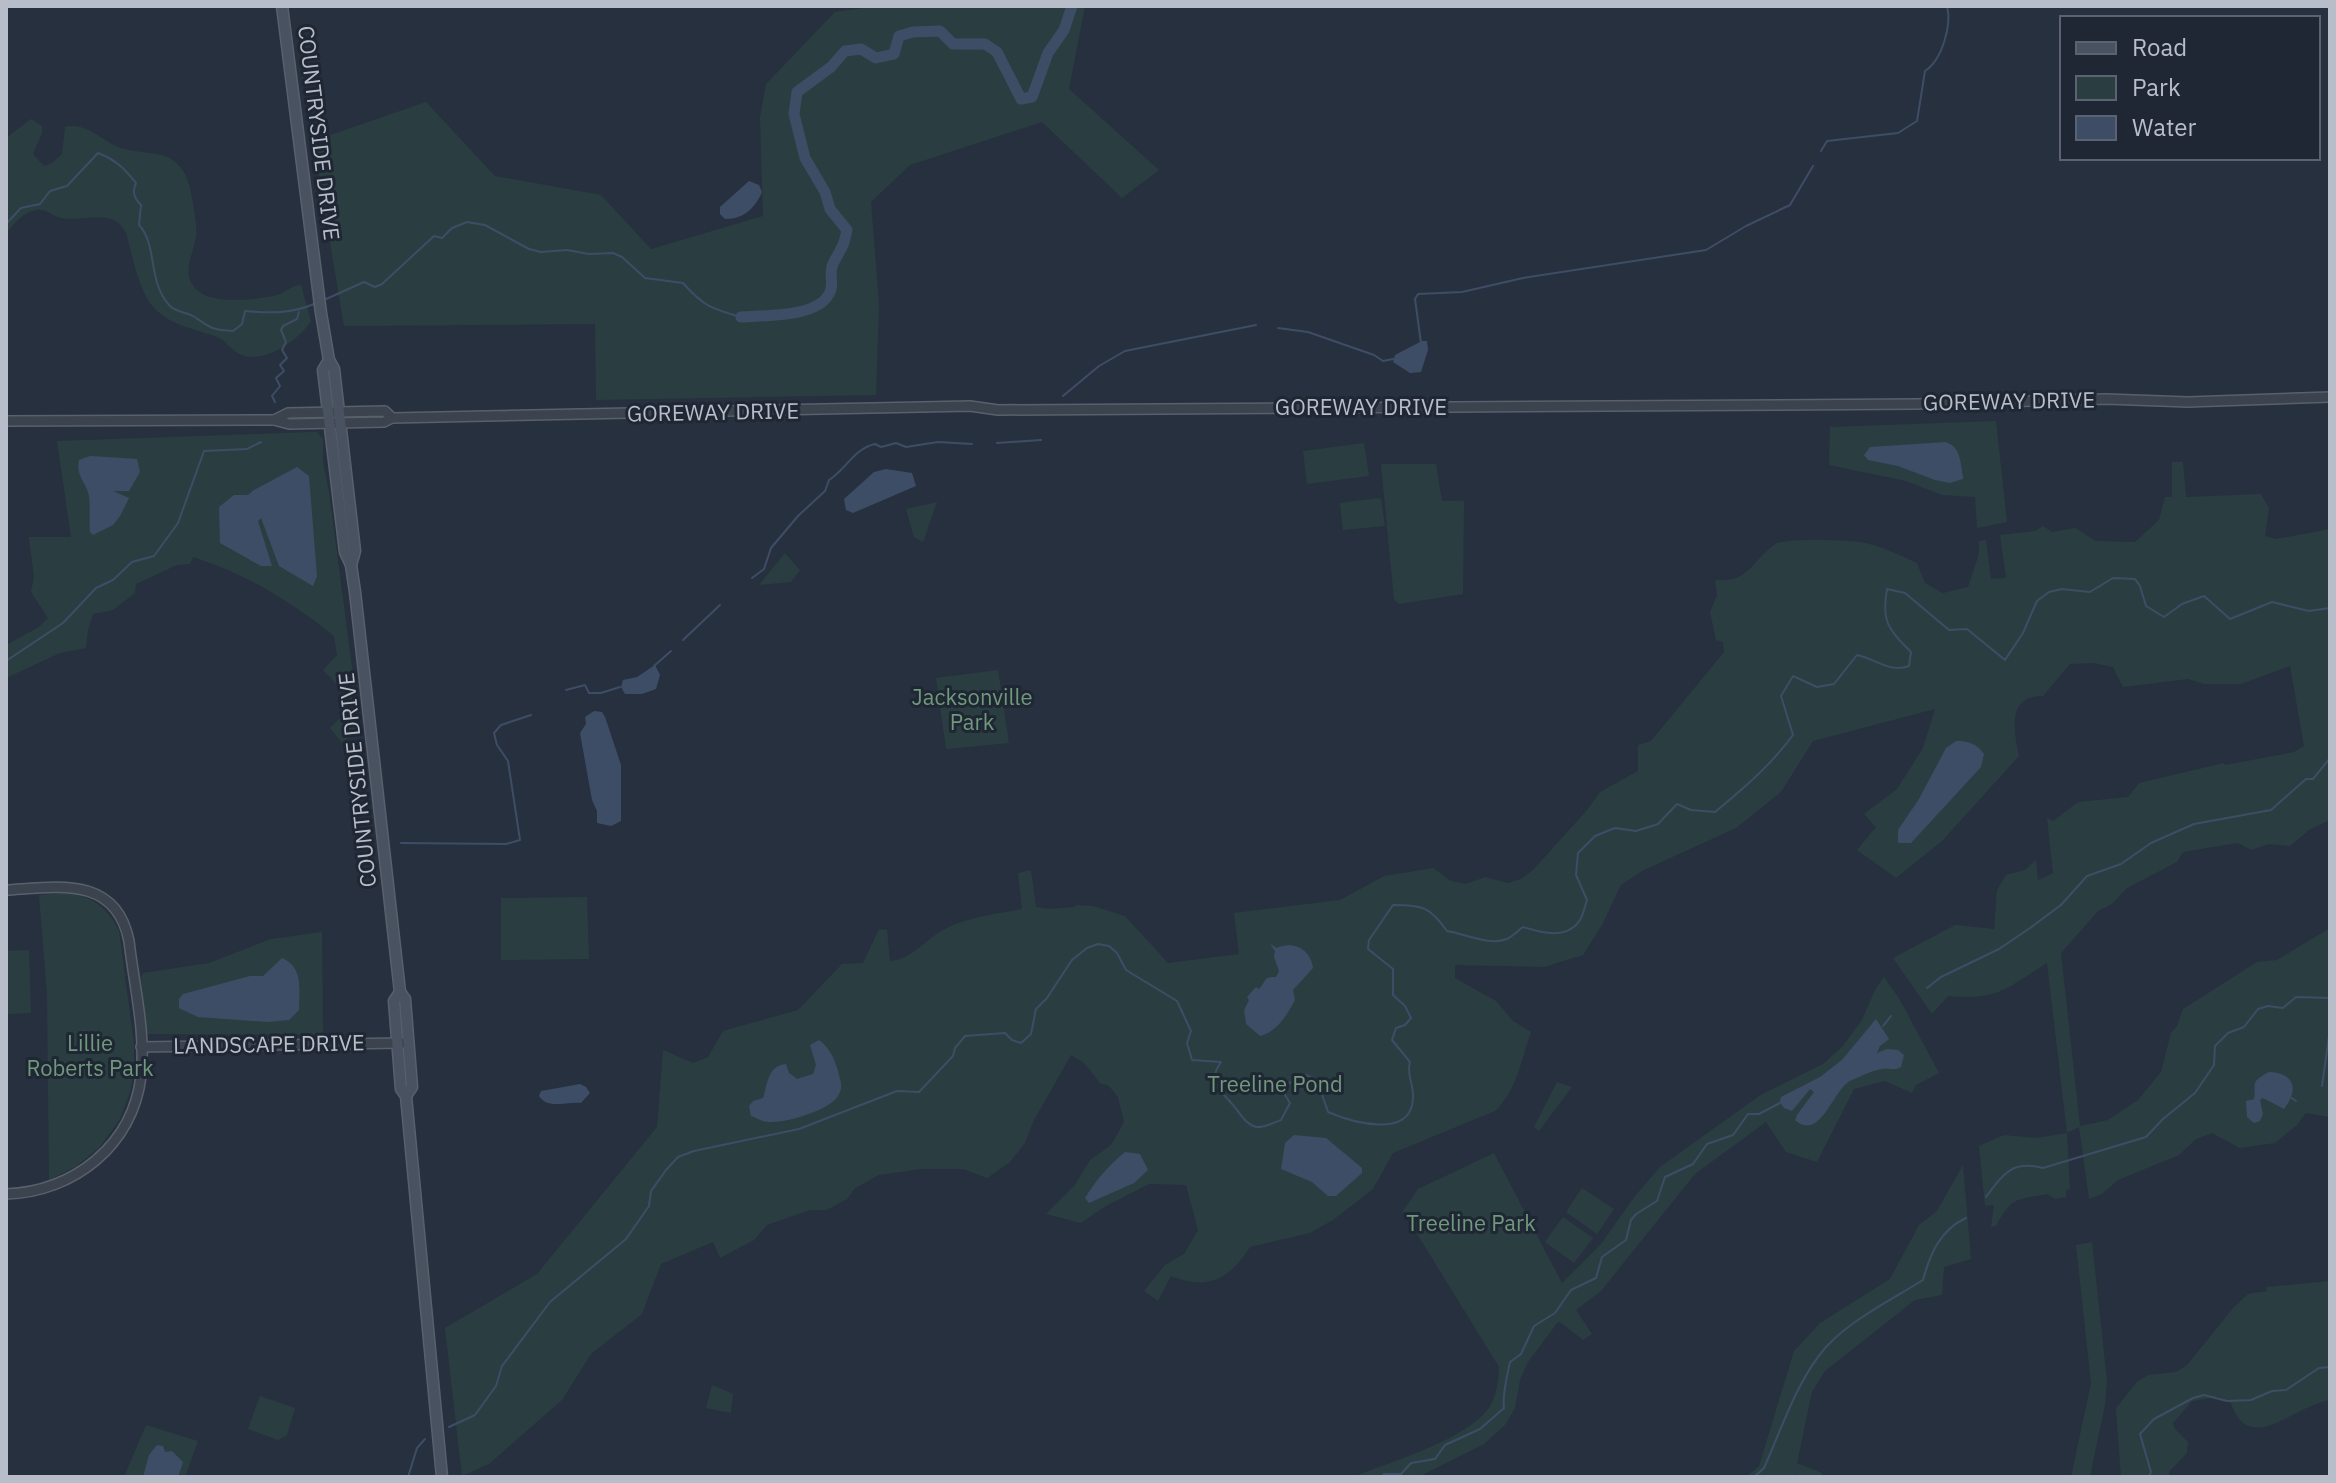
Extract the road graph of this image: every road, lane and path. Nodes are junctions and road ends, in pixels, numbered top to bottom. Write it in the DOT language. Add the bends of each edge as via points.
graph roads {
  1 [pos="282,6"];
  2 [pos="2330,397"];
  3 [pos="335,418"];
  4 [pos="6,421"];
  5 [pos="6,890"];
  6 [pos="403,1044"];
  7 [pos="141,1047"];
  8 [pos="6,1194"];
  9 [pos="442,1477"];
  1 -- 3 [label="main road, COUNTRYSIDE DRIVE" via="329,360 323,370"];
  2 -- 3 [label="street, GOREWAY DRIVE" via="1011,410 970,406 384,422"];
  3 -- 4 [label="street, GOREWAY DRIVE" via="288,413 274,420"];
  3 -- 6 [label="main road, COUNTRYSIDE DRIVE" via="355,551 351,565 400,992 394,1001"];
  5 -- 7 [label="street" via="76,887 115,909 129,941"];
  6 -- 7 [label="street, LANDSCAPE DRIVE"];
  6 -- 9 [label="main road, COUNTRYSIDE DRIVE" via="401,1089 406,1096"];
  7 -- 8 [label="street" via="133,1109 108,1148 61,1183"];
}
